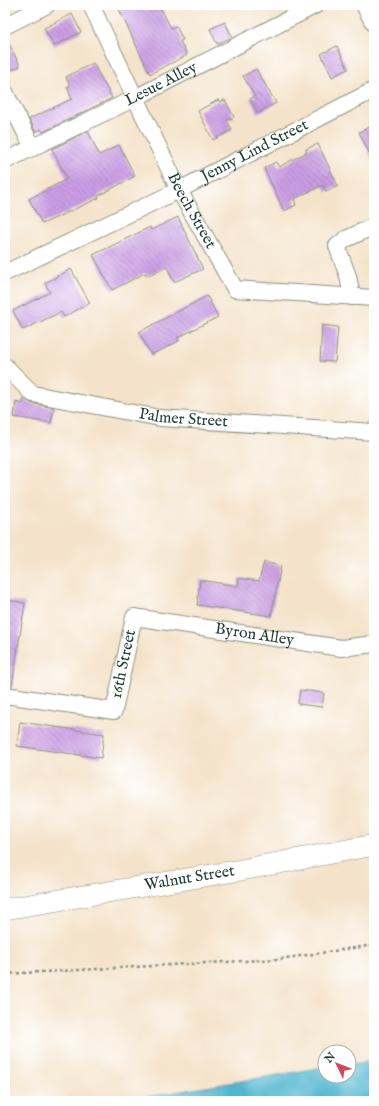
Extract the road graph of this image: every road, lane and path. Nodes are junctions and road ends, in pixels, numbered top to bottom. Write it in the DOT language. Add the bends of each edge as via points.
graph roads {
  1 [pos="46,5"];
  2 [pos="91,5"];
  3 [pos="316,5"];
  4 [pos="364,5"];
  5 [pos="374,24"];
  6 [pos="5,26"];
  7 [pos="374,90"];
  8 [pos="5,92"];
  9 [pos="135,98"];
  10 [pos="33,148"];
  11 [pos="5,162"];
  12 [pos="179,190"];
  13 [pos="374,226"];
  14 [pos="5,273"];
  15 [pos="352,297"];
  16 [pos="374,298"];
  17 [pos="5,366"];
  18 [pos="374,432"];
  19 [pos="134,617"];
  20 [pos="374,644"];
  21 [pos="5,695"];
  22 [pos="374,845"];
  23 [pos="5,909"];
  24 [pos="374,945"];
  25 [pos="5,974"];
  1 -- 6 [label="street"];
  2 -- 9 [label="street, Beech Street"];
  3 -- 9 [label="street, Lesue Alley"];
  4 -- 5 [label="street"];
  7 -- 12 [label="street, Jenny Lind Street"];
  8 -- 10 [label="street"];
  9 -- 10 [label="street, Lesue Alley"];
  9 -- 12 [label="street, Beech Street"];
  10 -- 11 [label="street, Lesue Alley"];
  12 -- 14 [label="street, Jenny Lind Street"];
  12 -- 15 [label="street, Beech Street" via="235,289"];
  13 -- 15 [label="street" via="337,246 348,276"];
  15 -- 16 [label="street, Beech Street"];
  17 -- 18 [label="street, Palmer Street" via="33,394 160,418"];
  19 -- 20 [label="street, Byron Alley" via="341,648"];
  19 -- 21 [label="street, 16th Street" via="114,711"];
  22 -- 23 [label="main road, Walnut Street"];
  24 -- 25 [label="path" via="280,959"];
}
